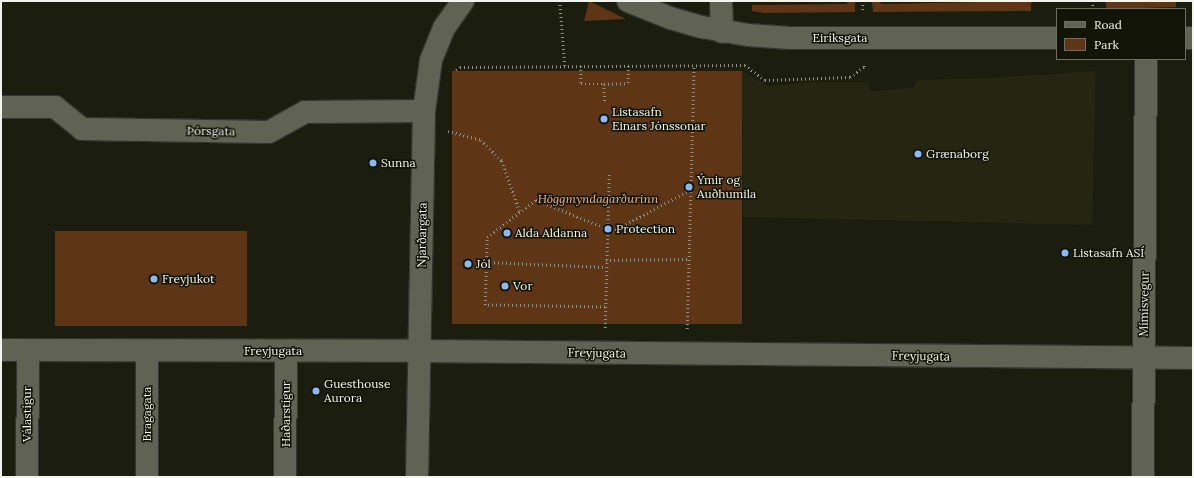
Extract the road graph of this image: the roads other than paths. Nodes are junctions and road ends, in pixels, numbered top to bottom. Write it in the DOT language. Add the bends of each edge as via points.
graph roads {
  1 [pos="463,1"];
  2 [pos="628,1"];
  3 [pos="722,1"];
  4 [pos="722,32"];
  5 [pos="1056,38"];
  6 [pos="1146,60"];
  7 [pos="1,107"];
  8 [pos="424,118"];
  9 [pos="1,350"];
  10 [pos="28,351"];
  11 [pos="286,351"];
  12 [pos="420,351"];
  13 [pos="147,352"];
  14 [pos="1144,358"];
  15 [pos="1193,358"];
  16 [pos="27,477"];
  17 [pos="147,477"];
  18 [pos="285,477"];
  19 [pos="417,477"];
  20 [pos="1143,477"];
  1 -- 8 [label="street, Njarðargata" via="444,28 431,60"];
  2 -- 4 [label="street, Eiríksgata" via="670,18"];
  3 -- 4 [label="street"];
  4 -- 5 [label="street, Eiríksgata" via="790,38"];
  6 -- 14 [label="street, Mímisvegur"];
  7 -- 8 [label="street, Þórsgata" via="55,107 82,129 269,132 305,112"];
  8 -- 12 [label="street, Njarðargata"];
  9 -- 10 [label="street, Freyjugata"];
  10 -- 13 [label="street, Freyjugata"];
  10 -- 16 [label="street, Válastígur"];
  11 -- 12 [label="street, Freyjugata"];
  11 -- 13 [label="street, Freyjugata"];
  11 -- 18 [label="street, Haðarstígur"];
  12 -- 14 [label="street, Freyjugata"];
  12 -- 19 [label="street, Njarðargata"];
  13 -- 17 [label="street, Bragagata"];
  14 -- 15 [label="street, Freyjugata"];
  14 -- 20 [label="street, Mímisvegur"];
}
